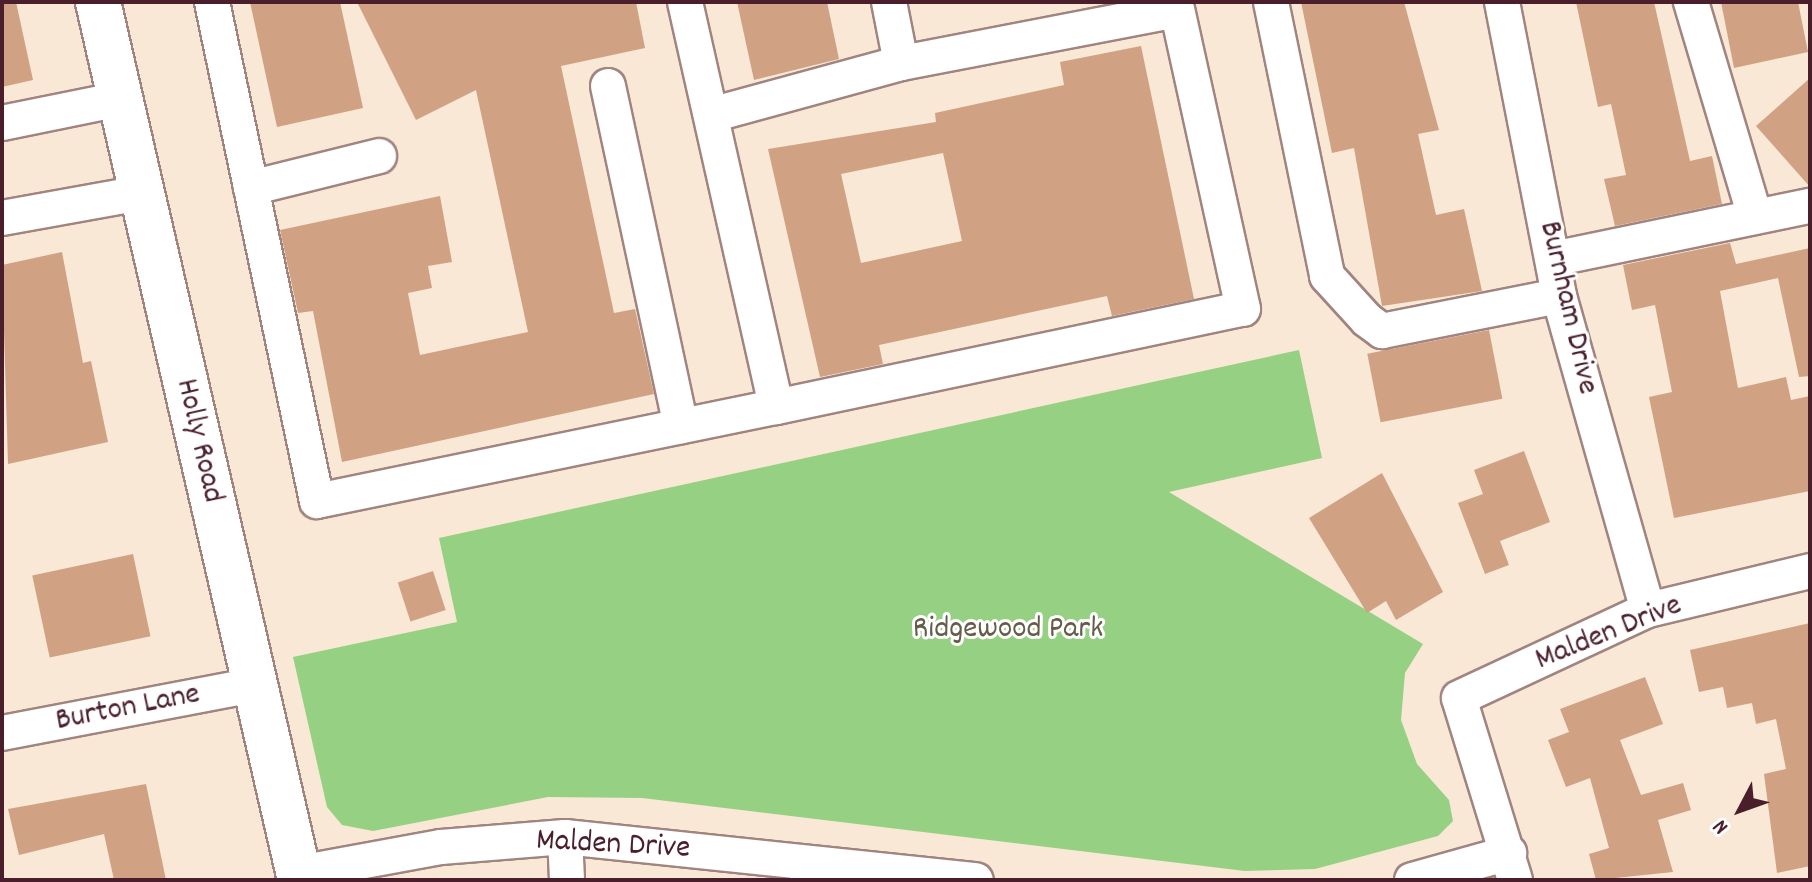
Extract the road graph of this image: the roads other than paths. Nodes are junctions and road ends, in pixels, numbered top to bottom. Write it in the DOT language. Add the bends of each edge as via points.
graph roads {
  1 [pos="98,2"];
  2 [pos="212,2"];
  3 [pos="685,2"];
  4 [pos="889,2"];
  5 [pos="1271,2"];
  6 [pos="1502,2"];
  7 [pos="1691,2"];
  8 [pos="1176,6"];
  9 [pos="901,63"];
  10 [pos="608,86"];
  11 [pos="120,99"];
  12 [pos="711,115"];
  13 [pos="2,123"];
  14 [pos="379,156"];
  15 [pos="251,188"];
  16 [pos="141,193"];
  17 [pos="1810,206"];
  18 [pos="1755,217"];
  19 [pos="2,218"];
  20 [pos="1553,259"];
  21 [pos="1559,296"];
  22 [pos="776,407"];
  23 [pos="681,426"];
  24 [pos="1810,571"];
  25 [pos="1648,610"];
  26 [pos="253,685"];
  27 [pos="2,733"];
  28 [pos="565,837"];
  29 [pos="1512,866"];
  30 [pos="300,876"];
  31 [pos="567,880"];
  32 [pos="976,880"];
  33 [pos="1412,880"];
  1 -- 11 [label="main road, Holly Road"];
  2 -- 15 [label="street"];
  3 -- 12 [label="street"];
  4 -- 9 [label="street"];
  5 -- 21 [label="street" via="1327,276 1367,320 1382,331"];
  6 -- 20 [label="street, Burnham Drive"];
  7 -- 18 [label="street"];
  8 -- 9 [label="street"];
  8 -- 22 [label="street" via="1243,309"];
  9 -- 12 [label="street"];
  10 -- 23 [label="street"];
  11 -- 13 [label="street"];
  11 -- 16 [label="main road, Holly Road"];
  12 -- 22 [label="street"];
  14 -- 15 [label="street"];
  15 -- 23 [label="street" via="317,501"];
  16 -- 19 [label="street"];
  16 -- 26 [label="main road, Holly Road"];
  17 -- 18 [label="street"];
  18 -- 20 [label="street"];
  20 -- 21 [label="street, Burnham Drive"];
  21 -- 25 [label="street, Burnham Drive"];
  22 -- 23 [label="street"];
  24 -- 25 [label="street, Malden Drive"];
  25 -- 29 [label="street, Malden Drive" via="1459,698"];
  26 -- 27 [label="street, Burton Lane"];
  26 -- 30 [label="main road, Holly Road"];
  28 -- 30 [label="street, Malden Drive" via="441,847"];
  28 -- 31 [label="street"];
  28 -- 32 [label="street, Malden Drive"];
  29 -- 33 [label="street"];
}
